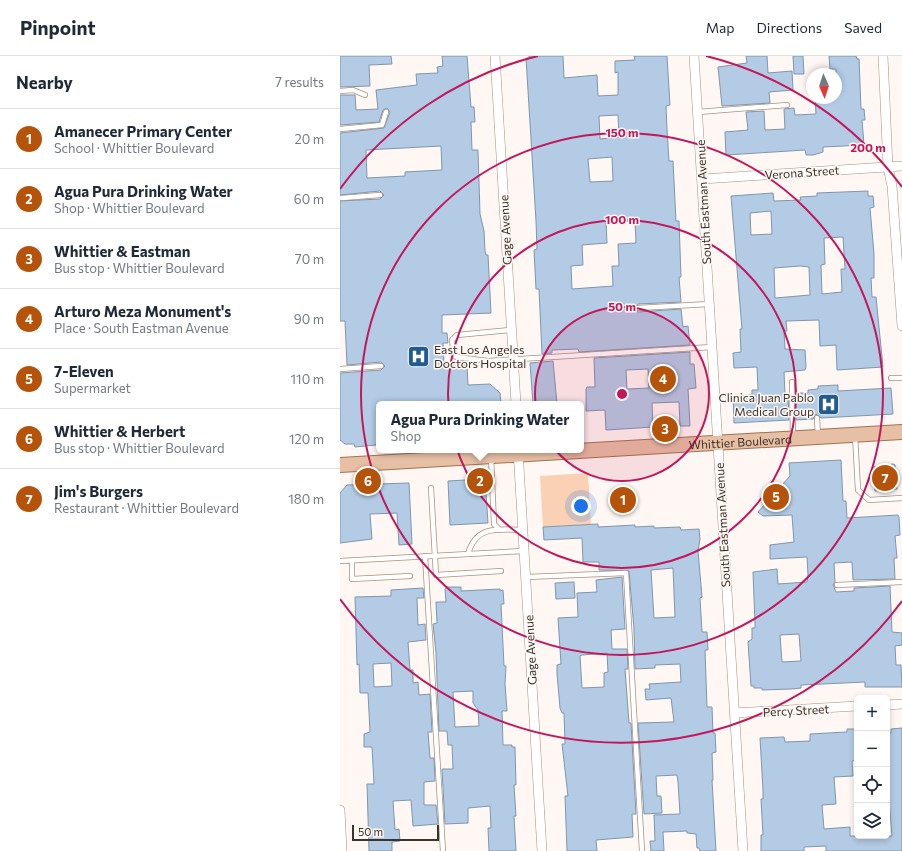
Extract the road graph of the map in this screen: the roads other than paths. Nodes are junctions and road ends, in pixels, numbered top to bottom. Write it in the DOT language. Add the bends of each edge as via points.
graph roads {
  1 [pos="495,56"];
  2 [pos="694,56"];
  3 [pos="883,56"];
  4 [pos="340,91"];
  5 [pos="366,95"];
  6 [pos="786,104"];
  7 [pos="386,112"];
  8 [pos="698,112"];
  9 [pos="340,129"];
  10 [pos="902,166"];
  11 [pos="888,167"];
  12 [pos="702,178"];
  13 [pos="380,195"];
  14 [pos="342,198"];
  15 [pos="709,304"];
  16 [pos="638,308"];
  17 [pos="902,326"];
  18 [pos="511,330"];
  19 [pos="712,347"];
  20 [pos="513,358"];
  21 [pos="381,366"];
  22 [pos="340,369"];
  23 [pos="891,378"];
  24 [pos="902,378"];
  25 [pos="792,382"];
  26 [pos="516,401"];
  27 [pos="817,418"];
  28 [pos="902,432"];
  29 [pos="855,435"];
  30 [pos="818,437"];
  31 [pos="794,439"];
  32 [pos="718,443"];
  33 [pos="584,449"];
  34 [pos="511,453"];
  35 [pos="518,453"];
  36 [pos="491,456"];
  37 [pos="340,465"];
  38 [pos="431,488"];
  39 [pos="902,498"];
  40 [pos="499,529"];
  41 [pos="523,530"];
  42 [pos="524,551"];
  43 [pos="468,554"];
  44 [pos="435,555"];
  45 [pos="425,556"];
  46 [pos="352,561"];
  47 [pos="340,562"];
  48 [pos="501,571"];
  49 [pos="410,576"];
  50 [pos="526,577"];
  51 [pos="902,582"];
  52 [pos="838,585"];
  53 [pos="902,704"];
  54 [pos="890,705"];
  55 [pos="854,706"];
  56 [pos="734,713"];
  57 [pos="340,811"];
  58 [pos="342,851"];
  59 [pos="443,851"];
  60 [pos="542,851"];
  61 [pos="642,851"];
  62 [pos="743,851"];
  1 -- 18 [label="street, Gage Avenue"];
  2 -- 8 [label="street, South Eastman Avenue"];
  3 -- 11 [label="street"];
  4 -- 5 [label="lane" via="353,90"];
  6 -- 8 [label="lane"];
  7 -- 9 [label="lane" via="382,125"];
  8 -- 12 [label="street, South Eastman Avenue"];
  10 -- 11 [label="street, Verona Street"];
  11 -- 12 [label="street, Verona Street"];
  11 -- 17 [label="street" via="892,186"];
  12 -- 15 [label="street, South Eastman Avenue"];
  13 -- 14 [label="lane"];
  15 -- 16 [label="lane"];
  15 -- 19 [label="street, South Eastman Avenue"];
  18 -- 20 [label="street, Gage Avenue"];
  18 -- 20 [label="lane" via="454,336 452,340 455,357 488,361"];
  19 -- 20 [label="lane"];
  19 -- 32 [label="street, South Eastman Avenue"];
  20 -- 26 [label="street, Gage Avenue"];
  21 -- 22 [label="lane"];
  23 -- 24 [label="lane"];
  25 -- 31 [label="lane"];
  27 -- 30 [label="lane"];
  28 -- 29 [label="main road, Whittier Boulevard"];
  29 -- 30 [label="main road, Whittier Boulevard"];
  29 -- 39 [label="lane" via="858,490 869,500"];
  30 -- 31 [label="main road, Whittier Boulevard"];
  31 -- 32 [label="main road, Whittier Boulevard"];
  32 -- 33 [label="main road, Whittier Boulevard"];
  32 -- 56 [label="street, South Eastman Avenue"];
  34 -- 36 [label="main road, Whittier Boulevard"];
  35 -- 41 [label="street, Gage Avenue"];
  36 -- 37 [label="main road, Whittier Boulevard"];
  36 -- 40 [label="lane" via="494,524"];
  38 -- 44 [label="lane"];
  40 -- 41 [label="lane"];
  40 -- 43 [label="lane" via="480,534 470,545"];
  41 -- 42 [label="street, Gage Avenue"];
  42 -- 43 [label="lane"];
  42 -- 50 [label="street, Gage Avenue"];
  43 -- 44 [label="lane"];
  44 -- 45 [label="lane"];
  44 -- 48 [label="lane" via="436,575"];
  45 -- 46 [label="lane"];
  45 -- 59 [label="lane"];
  46 -- 47 [label="lane"];
  46 -- 49 [label="lane" via="352,579"];
  50 -- 60 [label="street, Gage Avenue"];
  50 -- 61 [label="lane" via="626,573"];
  51 -- 52 [label="lane"];
  53 -- 54 [label="street"];
  55 -- 56 [label="street, Percy Street"];
  56 -- 62 [label="street, South Eastman Avenue"];
  57 -- 58 [label="street"];
}
